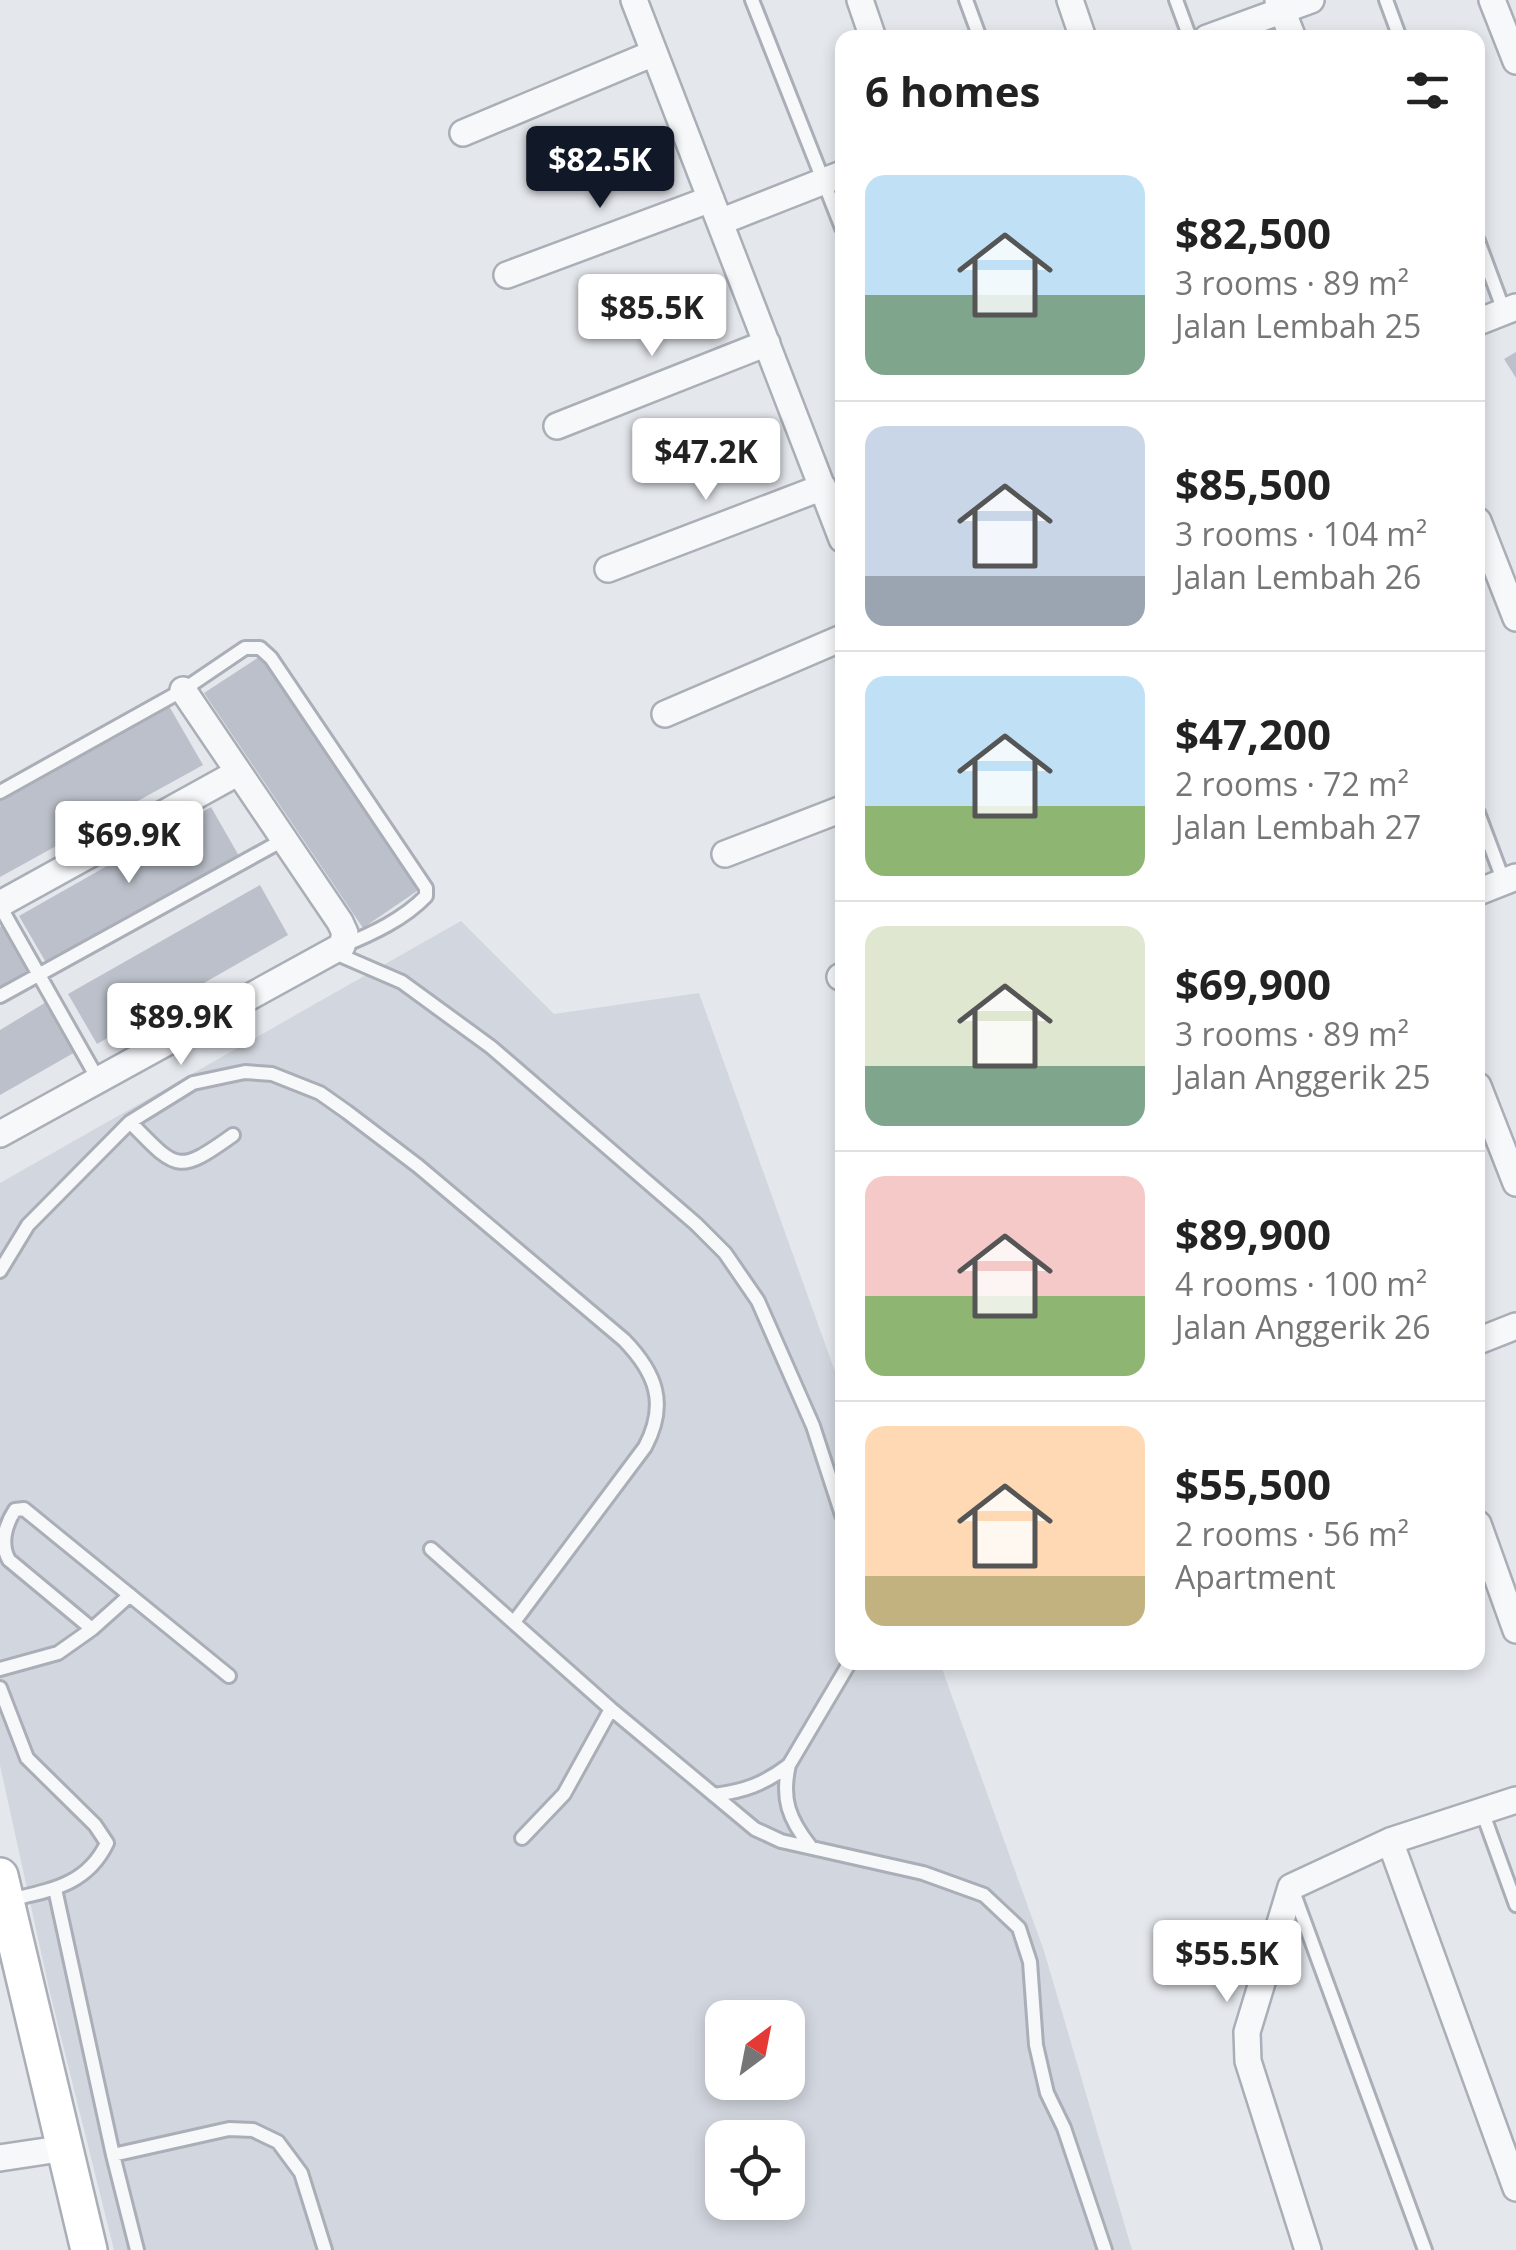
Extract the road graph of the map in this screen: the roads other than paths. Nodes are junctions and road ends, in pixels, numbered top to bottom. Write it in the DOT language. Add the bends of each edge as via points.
graph roads {
  1 [pos="634,0"];
  2 [pos="752,0"];
  3 [pos="860,0"];
  4 [pos="966,0"];
  5 [pos="1070,0"];
  6 [pos="1176,0"];
  7 [pos="1311,0"];
  8 [pos="1386,0"];
  9 [pos="1492,0"];
  10 [pos="1281,6"];
  11 [pos="870,30"];
  12 [pos="977,30"];
  13 [pos="1081,30"];
  14 [pos="1187,30"];
  15 [pos="1226,30"];
  16 [pos="1289,30"];
  17 [pos="1397,30"];
  18 [pos="654,53"];
  19 [pos="1516,61"];
  20 [pos="463,133"];
  21 [pos="834,177"];
  22 [pos="716,210"];
  23 [pos="1485,256"];
  24 [pos="507,275"];
  25 [pos="1510,309"];
  26 [pos="1485,319"];
  27 [pos="767,343"];
  28 [pos="557,426"];
  29 [pos="822,487"];
  30 [pos="835,521"];
  31 [pos="1485,539"];
  32 [pos="608,570"];
  33 [pos="1516,618"];
  34 [pos="835,641"];
  35 [pos="183,690"];
  36 [pos="665,714"];
  37 [pos="237,773"];
  38 [pos="0,792"];
  39 [pos="835,812"];
  40 [pos="1485,828"];
  41 [pos="283,840"];
  42 [pos="724,854"];
  43 [pos="1510,880"];
  44 [pos="1485,889"];
  45 [pos="0,905"];
  46 [pos="338,950"];
  47 [pos="39,972"];
  48 [pos="0,996"];
  49 [pos="99,1081"];
  50 [pos="1485,1104"];
  51 [pos="130,1122"];
  52 [pos="0,1134"];
  53 [pos="233,1135"];
  54 [pos="1516,1183"];
  55 [pos="0,1271"];
  56 [pos="1516,1326"];
  57 [pos="1485,1338"];
  58 [pos="835,1494"];
  59 [pos="1485,1544"];
  60 [pos="431,1550"];
  61 [pos="130,1595"];
  62 [pos="514,1622"];
  63 [pos="92,1629"];
  64 [pos="1516,1630"];
  65 [pos="0,1669"];
  66 [pos="845,1670"];
  67 [pos="230,1676"];
  68 [pos="0,1688"];
  69 [pos="612,1710"];
  70 [pos="790,1765"];
  71 [pos="714,1794"];
  72 [pos="1516,1800"];
  73 [pos="1482,1811"];
  74 [pos="522,1838"];
  75 [pos="1390,1842"];
  76 [pos="810,1846"];
  77 [pos="1291,1887"];
  78 [pos="3,1888"];
  79 [pos="54,1889"];
  80 [pos="1516,1905"];
  81 [pos="66,2148"];
  82 [pos="1,2155"];
  83 [pos="113,2155"];
  84 [pos="1516,2188"];
  85 [pos="90,2250"];
  86 [pos="137,2250"];
  87 [pos="325,2250"];
  88 [pos="1105,2250"];
  89 [pos="1308,2250"];
  90 [pos="1425,2250"];
  1 -- 18 [label="street"];
  2 -- 21 [label="lane"];
  3 -- 11 [label="street"];
  4 -- 12 [label="lane"];
  5 -- 13 [label="street"];
  6 -- 14 [label="lane"];
  7 -- 10 [label="street"];
  8 -- 17 [label="lane"];
  9 -- 19 [label="street"];
  10 -- 15 [label="street"];
  10 -- 16 [label="street"];
  18 -- 20 [label="street"];
  18 -- 22 [label="street"];
  21 -- 22 [label="street"];
  22 -- 24 [label="street"];
  22 -- 27 [label="street"];
  23 -- 25 [label="lane"];
  25 -- 26 [label="street"];
  27 -- 28 [label="street"];
  27 -- 29 [label="street"];
  29 -- 30 [label="street"];
  29 -- 32 [label="street"];
  31 -- 33 [label="street"];
  34 -- 36 [label="street"];
  35 -- 37 [label="street"];
  35 -- 38 [label="lane"];
  35 -- 46 [label="lane" via="245,648 260,648 426,888 416,906"];
  37 -- 41 [label="street"];
  37 -- 45 [label="street"];
  39 -- 42 [label="street"];
  40 -- 43 [label="lane"];
  41 -- 46 [label="street" via="346,933"];
  41 -- 47 [label="lane"];
  43 -- 44 [label="street"];
  45 -- 47 [label="lane"];
  46 -- 49 [label="street"];
  46 -- 58 [label="lane" via="402,982 491,1047 726,1253 758,1302"];
  47 -- 48 [label="lane"];
  47 -- 49 [label="lane"];
  49 -- 52 [label="street"];
  50 -- 54 [label="street"];
  51 -- 53 [label="lane" via="178,1163 197,1161"];
  51 -- 55 [label="lane" via="28,1225"];
  51 -- 62 [label="lane" via="193,1083 246,1072 298,1082 418,1166 640,1357 658,1394 654,1429"];
  56 -- 57 [label="street"];
  59 -- 64 [label="street"];
  60 -- 62 [label="lane"];
  61 -- 63 [label="lane"];
  61 -- 63 [label="lane" via="24,1509 15,1510 6,1524 4,1551"];
  61 -- 67 [label="lane"];
  62 -- 69 [label="lane"];
  63 -- 65 [label="lane" via="58,1653"];
  66 -- 70 [label="lane"];
  68 -- 79 [label="lane" via="27,1758 107,1842 97,1863"];
  69 -- 71 [label="lane"];
  69 -- 74 [label="lane" via="564,1794"];
  70 -- 71 [label="lane" via="743,1792"];
  70 -- 76 [label="lane" via="784,1796"];
  71 -- 76 [label="lane" via="755,1829"];
  72 -- 73 [label="street"];
  73 -- 75 [label="street"];
  73 -- 80 [label="lane"];
  75 -- 77 [label="street"];
  75 -- 84 [label="street"];
  76 -- 88 [label="lane" via="984,1895 1018,1928 1030,1962 1047,2093"];
  77 -- 89 [label="street" via="1247,2032 1248,2061"];
  77 -- 90 [label="lane"];
  78 -- 79 [label="lane"];
  78 -- 81 [label="street"];
  79 -- 83 [label="lane"];
  81 -- 82 [label="street"];
  81 -- 85 [label="street"];
  83 -- 86 [label="lane"];
  83 -- 87 [label="lane" via="230,2129 253,2130 278,2142 302,2174"];
}
